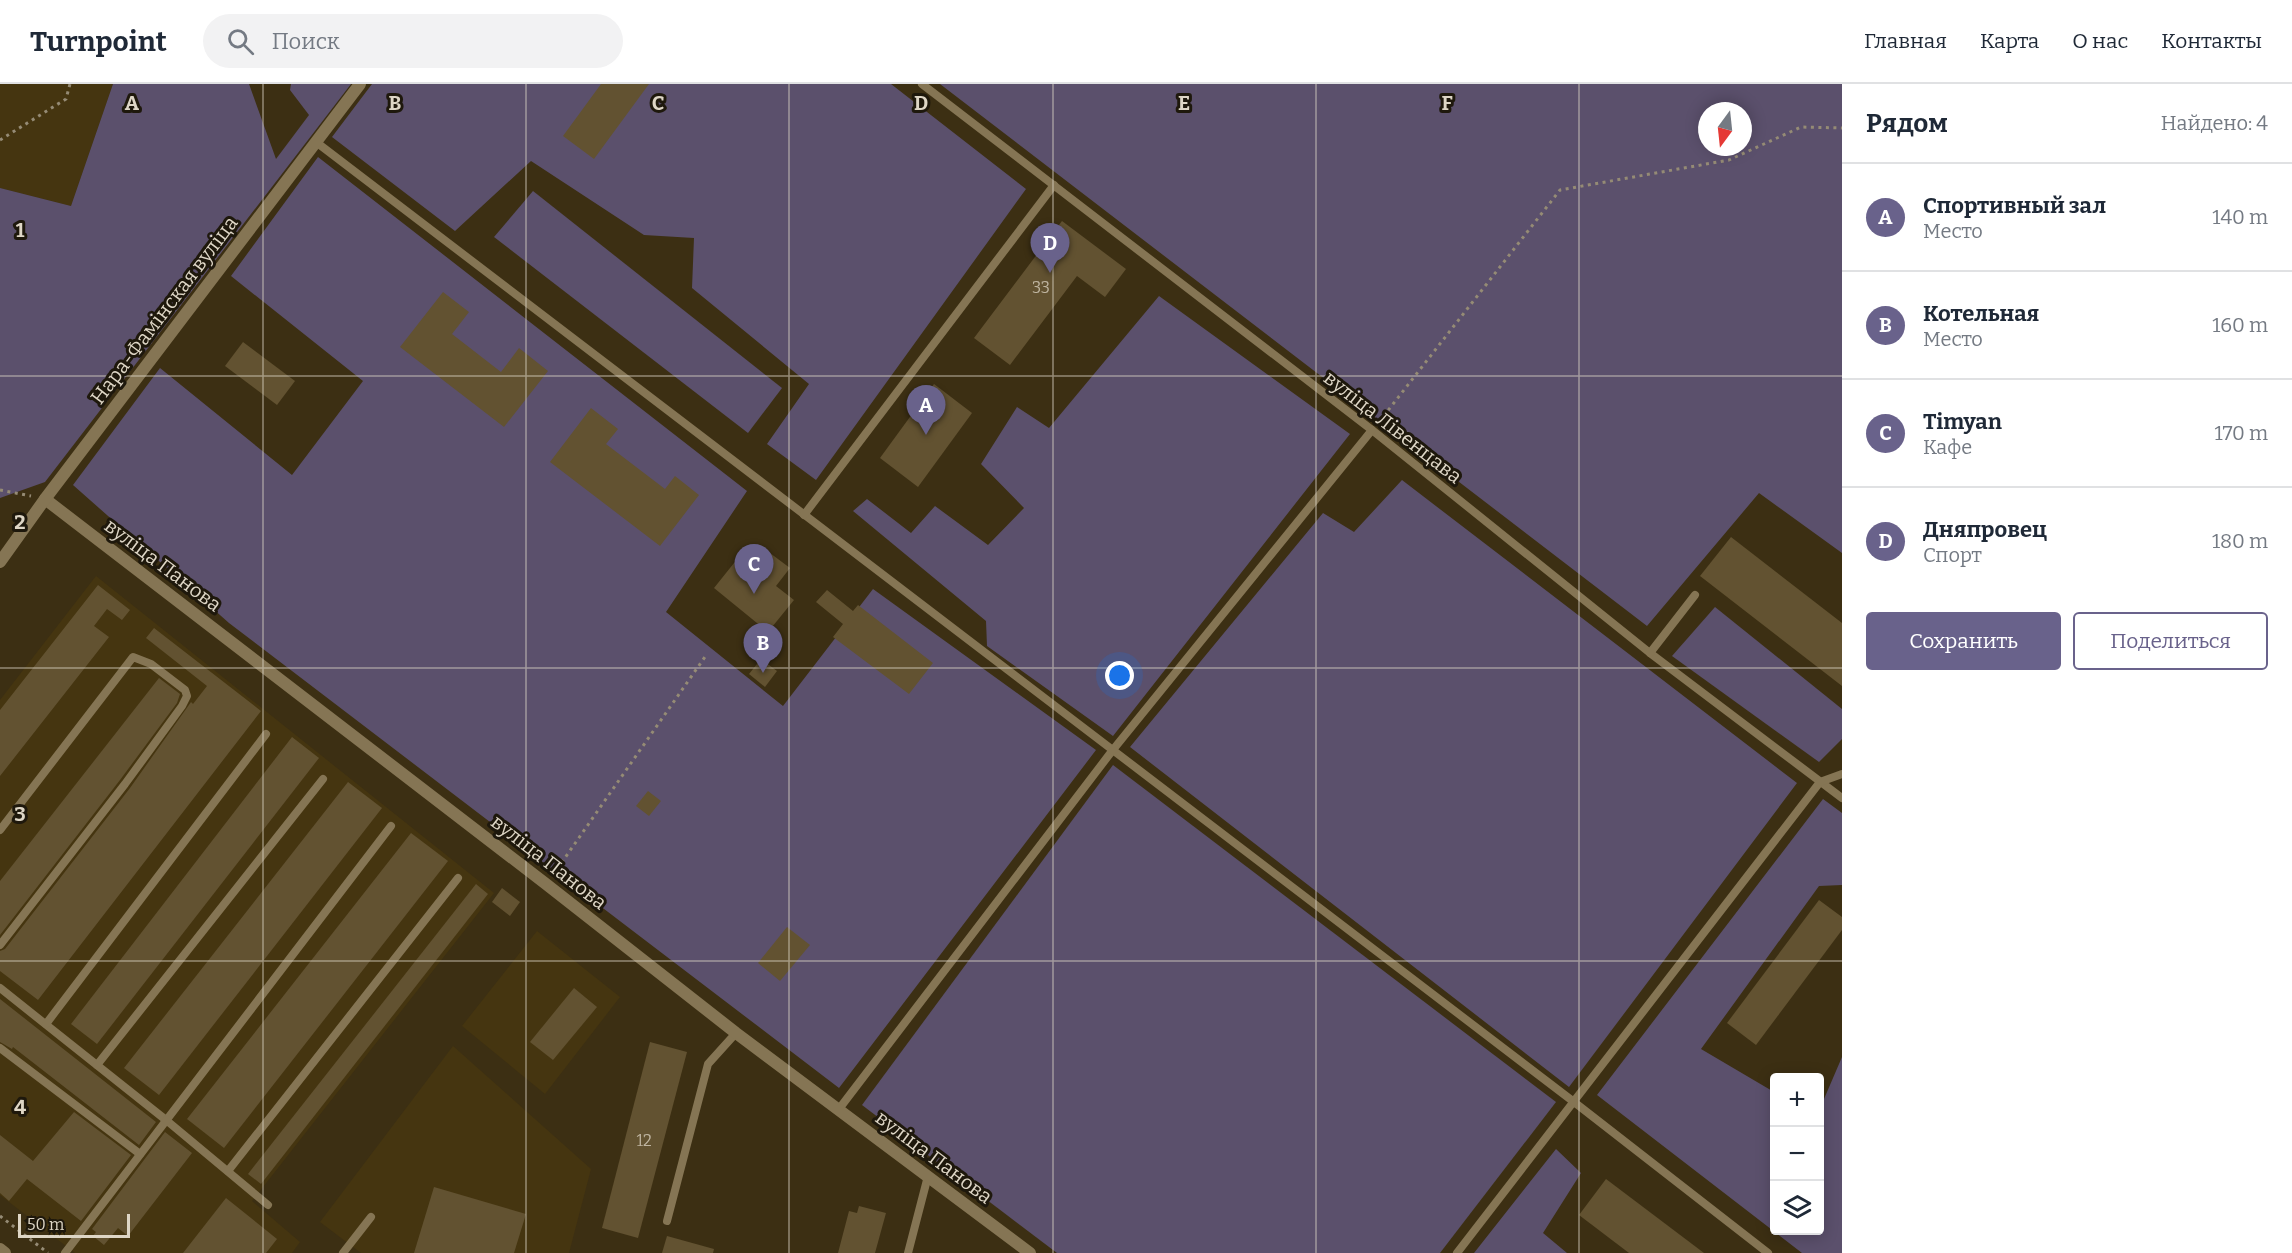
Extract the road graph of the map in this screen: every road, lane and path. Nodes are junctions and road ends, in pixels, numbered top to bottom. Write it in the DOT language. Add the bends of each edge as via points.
graph roads {
  1 [pos="70,84"];
  2 [pos="360,84"];
  3 [pos="922,84"];
  4 [pos="1842,128"];
  5 [pos="0,140"];
  6 [pos="316,142"];
  7 [pos="1054,185"];
  8 [pos="1372,430"];
  9 [pos="0,490"];
  10 [pos="45,499"];
  11 [pos="804,514"];
  12 [pos="0,562"];
  13 [pos="1695,594"];
  14 [pos="1650,653"];
  15 [pos="707,654"];
  16 [pos="266,734"];
  17 [pos="1113,751"];
  18 [pos="1842,774"];
  19 [pos="323,779"];
  20 [pos="1820,782"];
  21 [pos="1842,798"];
  22 [pos="391,826"];
  23 [pos="0,830"];
  24 [pos="458,878"];
  25 [pos="546,884"];
  26 [pos="0,945"];
  27 [pos="0,988"];
  28 [pos="46,1024"];
  29 [pos="736,1033"];
  30 [pos="0,1048"];
  31 [pos="97,1065"];
  32 [pos="1574,1102"];
  33 [pos="839,1109"];
  34 [pos="166,1120"];
  35 [pos="140,1154"];
  36 [pos="228,1171"];
  37 [pos="928,1176"];
  38 [pos="268,1205"];
  39 [pos="0,1216"];
  40 [pos="371,1216"];
  41 [pos="667,1221"];
  42 [pos="0,1249"];
  43 [pos="5,1253"];
  44 [pos="48,1253"];
  45 [pos="64,1253"];
  46 [pos="343,1253"];
  47 [pos="908,1253"];
  48 [pos="1030,1253"];
  49 [pos="1457,1253"];
  50 [pos="1768,1253"];
  1 -- 5 [label="path" via="66,99"];
  2 -- 6 [label="street, Нара-Фамінская вуліца"];
  3 -- 7 [label="lane, вуліца Лівенцава"];
  4 -- 8 [label="path" via="1801,128 1729,160 1560,190"];
  6 -- 10 [label="street, Нара-Фамінская вуліца"];
  6 -- 11 [label="lane"];
  7 -- 8 [label="lane, вуліца Лівенцава"];
  7 -- 11 [label="lane"];
  8 -- 14 [label="lane, вуліца Лівенцава"];
  8 -- 17 [label="lane"];
  9 -- 10 [label="path"];
  10 -- 12 [label="street, Нара-Фамінская вуліца"];
  10 -- 25 [label="street, вуліца Панова"];
  11 -- 17 [label="lane"];
  13 -- 14 [label="lane"];
  14 -- 20 [label="lane, вуліца Лівенцава"];
  15 -- 25 [label="path"];
  16 -- 28 [label="lane"];
  17 -- 32 [label="lane"];
  17 -- 33 [label="lane"];
  18 -- 20 [label="lane"];
  19 -- 31 [label="lane"];
  20 -- 21 [label="lane, вуліца Лівенцава"];
  20 -- 32 [label="lane"];
  22 -- 34 [label="lane"];
  23 -- 26 [label="lane" via="133,657 151,664 185,690 187,696 182,706"];
  24 -- 36 [label="lane"];
  25 -- 29 [label="street, вуліца Панова"];
  27 -- 28 [label="lane"];
  28 -- 31 [label="lane"];
  29 -- 33 [label="street, вуліца Панова"];
  29 -- 41 [label="lane" via="708,1064"];
  30 -- 35 [label="lane"];
  31 -- 34 [label="lane"];
  32 -- 49 [label="lane"];
  32 -- 50 [label="lane"];
  33 -- 37 [label="street, вуліца Панова"];
  34 -- 35 [label="lane"];
  34 -- 36 [label="lane"];
  35 -- 45 [label="lane"];
  36 -- 38 [label="lane"];
  37 -- 47 [label="lane"];
  37 -- 48 [label="street, вуліца Панова"];
  39 -- 44 [label="path"];
  40 -- 46 [label="lane"];
  42 -- 43 [label="street"];
}
